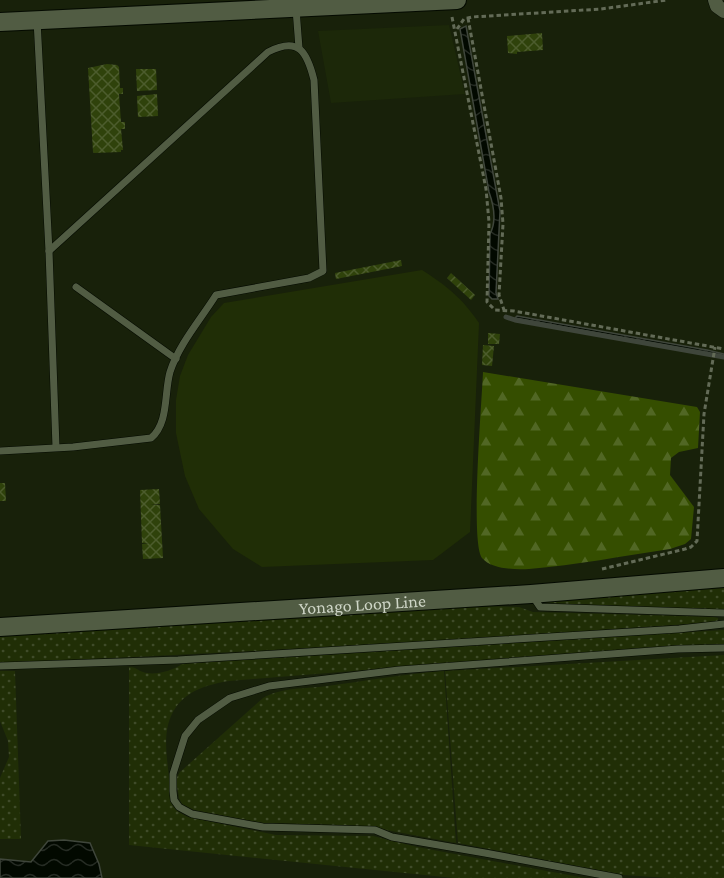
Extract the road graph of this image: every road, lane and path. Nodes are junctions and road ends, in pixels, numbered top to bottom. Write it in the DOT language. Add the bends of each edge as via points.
graph roads {
  1 [pos="450,0"];
  2 [pos="457,0"];
  3 [pos="667,0"];
  4 [pos="715,0"];
  5 [pos="118,8"];
  6 [pos="296,9"];
  7 [pos="724,11"];
  8 [pos="468,18"];
  9 [pos="37,20"];
  10 [pos="0,22"];
  11 [pos="458,29"];
  12 [pos="299,48"];
  13 [pos="49,251"];
  14 [pos="76,286"];
  15 [pos="504,310"];
  16 [pos="715,347"];
  17 [pos="724,349"];
  18 [pos="176,359"];
  19 [pos="56,447"];
  20 [pos="0,451"];
  21 [pos="599,570"];
  22 [pos="724,578"];
  23 [pos="531,594"];
  24 [pos="724,614"];
  25 [pos="724,624"];
  26 [pos="0,627"];
  27 [pos="724,648"];
  28 [pos="0,666"];
  29 [pos="619,878"];
  1 -- 2 [label="main road"];
  1 -- 6 [label="main road"];
  1 -- 15 [label="path" via="486,189 487,302 495,310"];
  3 -- 8 [label="path" via="601,9"];
  4 -- 7 [label="street"];
  5 -- 6 [label="main road"];
  5 -- 9 [label="main road"];
  6 -- 12 [label="lane"];
  8 -- 11 [label="path"];
  8 -- 15 [label="path" via="501,198 499,295"];
  9 -- 10 [label="main road"];
  9 -- 13 [label="lane"];
  12 -- 13 [label="lane" via="286,45 268,52"];
  12 -- 18 [label="lane" via="309,60 314,80 323,271 309,278 216,295"];
  13 -- 19 [label="lane"];
  14 -- 18 [label="lane"];
  15 -- 16 [label="path"];
  16 -- 17 [label="path"];
  16 -- 21 [label="path" via="704,414 697,541 685,549"];
  18 -- 19 [label="lane" via="161,423 151,438"];
  19 -- 20 [label="lane"];
  22 -- 23 [label="main road, Yonago Loop Line"];
  23 -- 24 [label="lane" via="540,607"];
  23 -- 26 [label="main road, Yonago Loop Line"];
  25 -- 28 [label="lane" via="178,660"];
  27 -- 29 [label="lane" via="399,670 269,686 230,698 198,720 185,736 173,774 174,800 192,814 263,827 375,830 392,837"];
}
